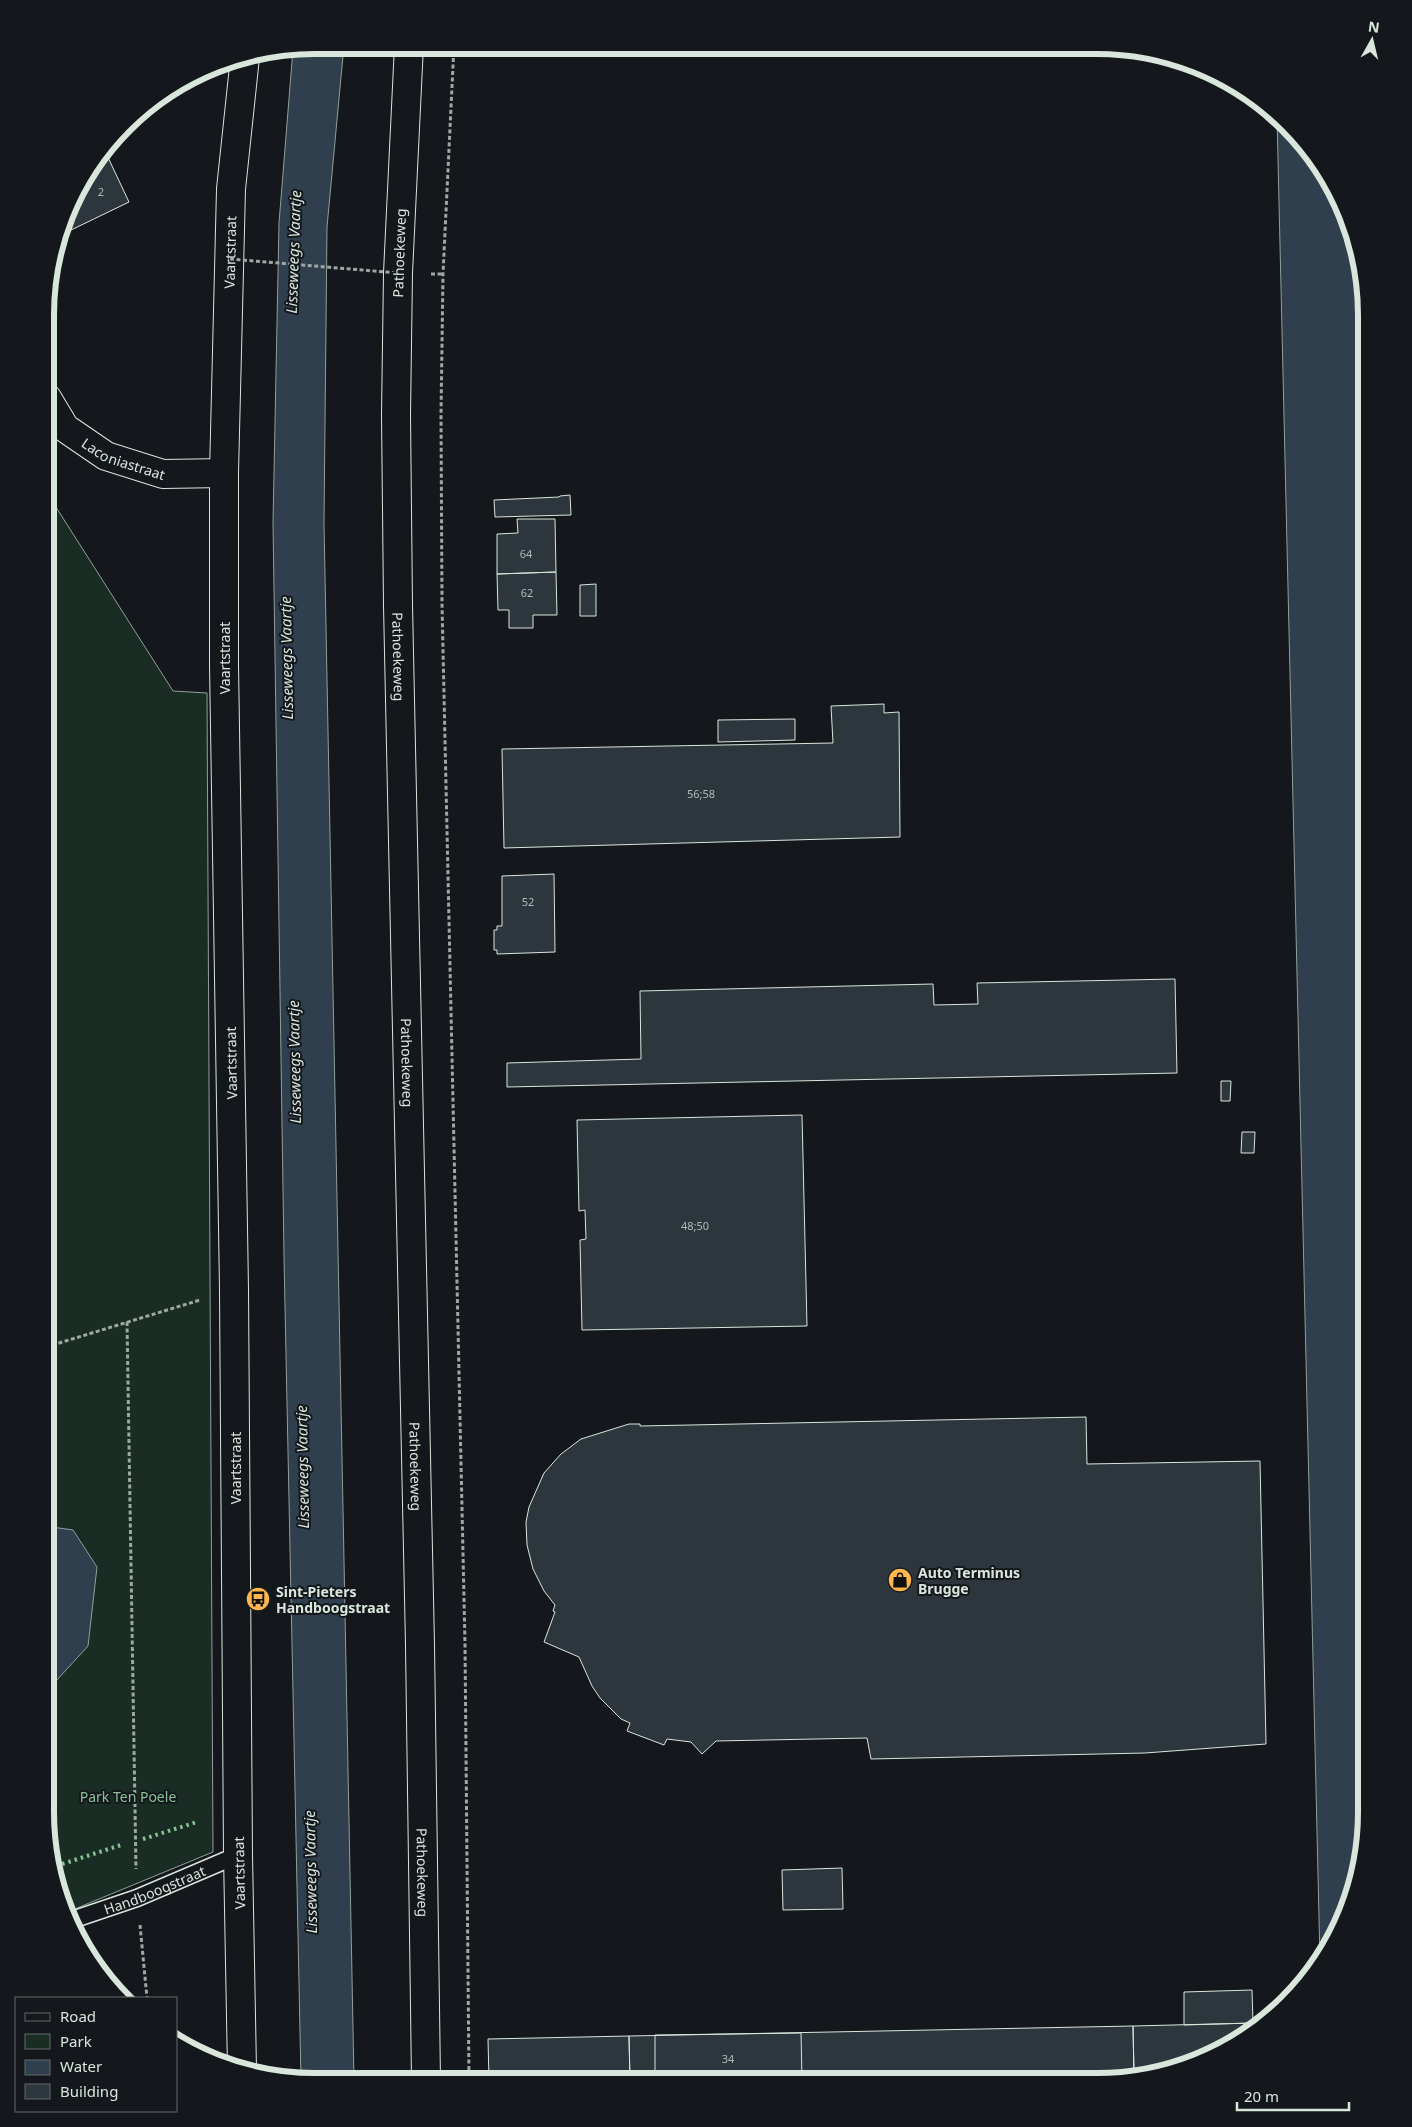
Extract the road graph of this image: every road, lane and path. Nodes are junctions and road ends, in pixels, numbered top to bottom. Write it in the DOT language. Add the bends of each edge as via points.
graph roads {
  1 [pos="408,54"];
  2 [pos="454,54"];
  3 [pos="244,64"];
  4 [pos="230,259"];
  5 [pos="398,273"];
  6 [pos="54,410"];
  7 [pos="224,473"];
  8 [pos="234,1290"];
  9 [pos="127,1322"];
  10 [pos="54,1345"];
  11 [pos="238,1855"];
  12 [pos="137,1898"];
  13 [pos="77,1918"];
  14 [pos="147,1997"];
  15 [pos="242,2062"];
  16 [pos="426,2073"];
  17 [pos="469,2073"];
  1 -- 5 [label="street, Pathoekeweg"];
  2 -- 17 [label="path" via="443,274 442,584 464,1634"];
  3 -- 4 [label="street, Vaartstraat" via="231,189"];
  4 -- 5 [label="path, bridge"];
  4 -- 7 [label="street, Vaartstraat"];
  5 -- 16 [label="street, Pathoekeweg" via="398,615"];
  6 -- 7 [label="street, Laconiastraat" via="65,428 106,456 163,474"];
  7 -- 8 [label="street, Vaartstraat"];
  8 -- 9 [label="path"];
  8 -- 11 [label="street, Vaartstraat"];
  9 -- 10 [label="path"];
  9 -- 12 [label="path"];
  11 -- 12 [label="lane, Handboogstraat"];
  11 -- 15 [label="street, Vaartstraat"];
  12 -- 13 [label="lane, Handboogstraat"];
  12 -- 14 [label="path"];
}
